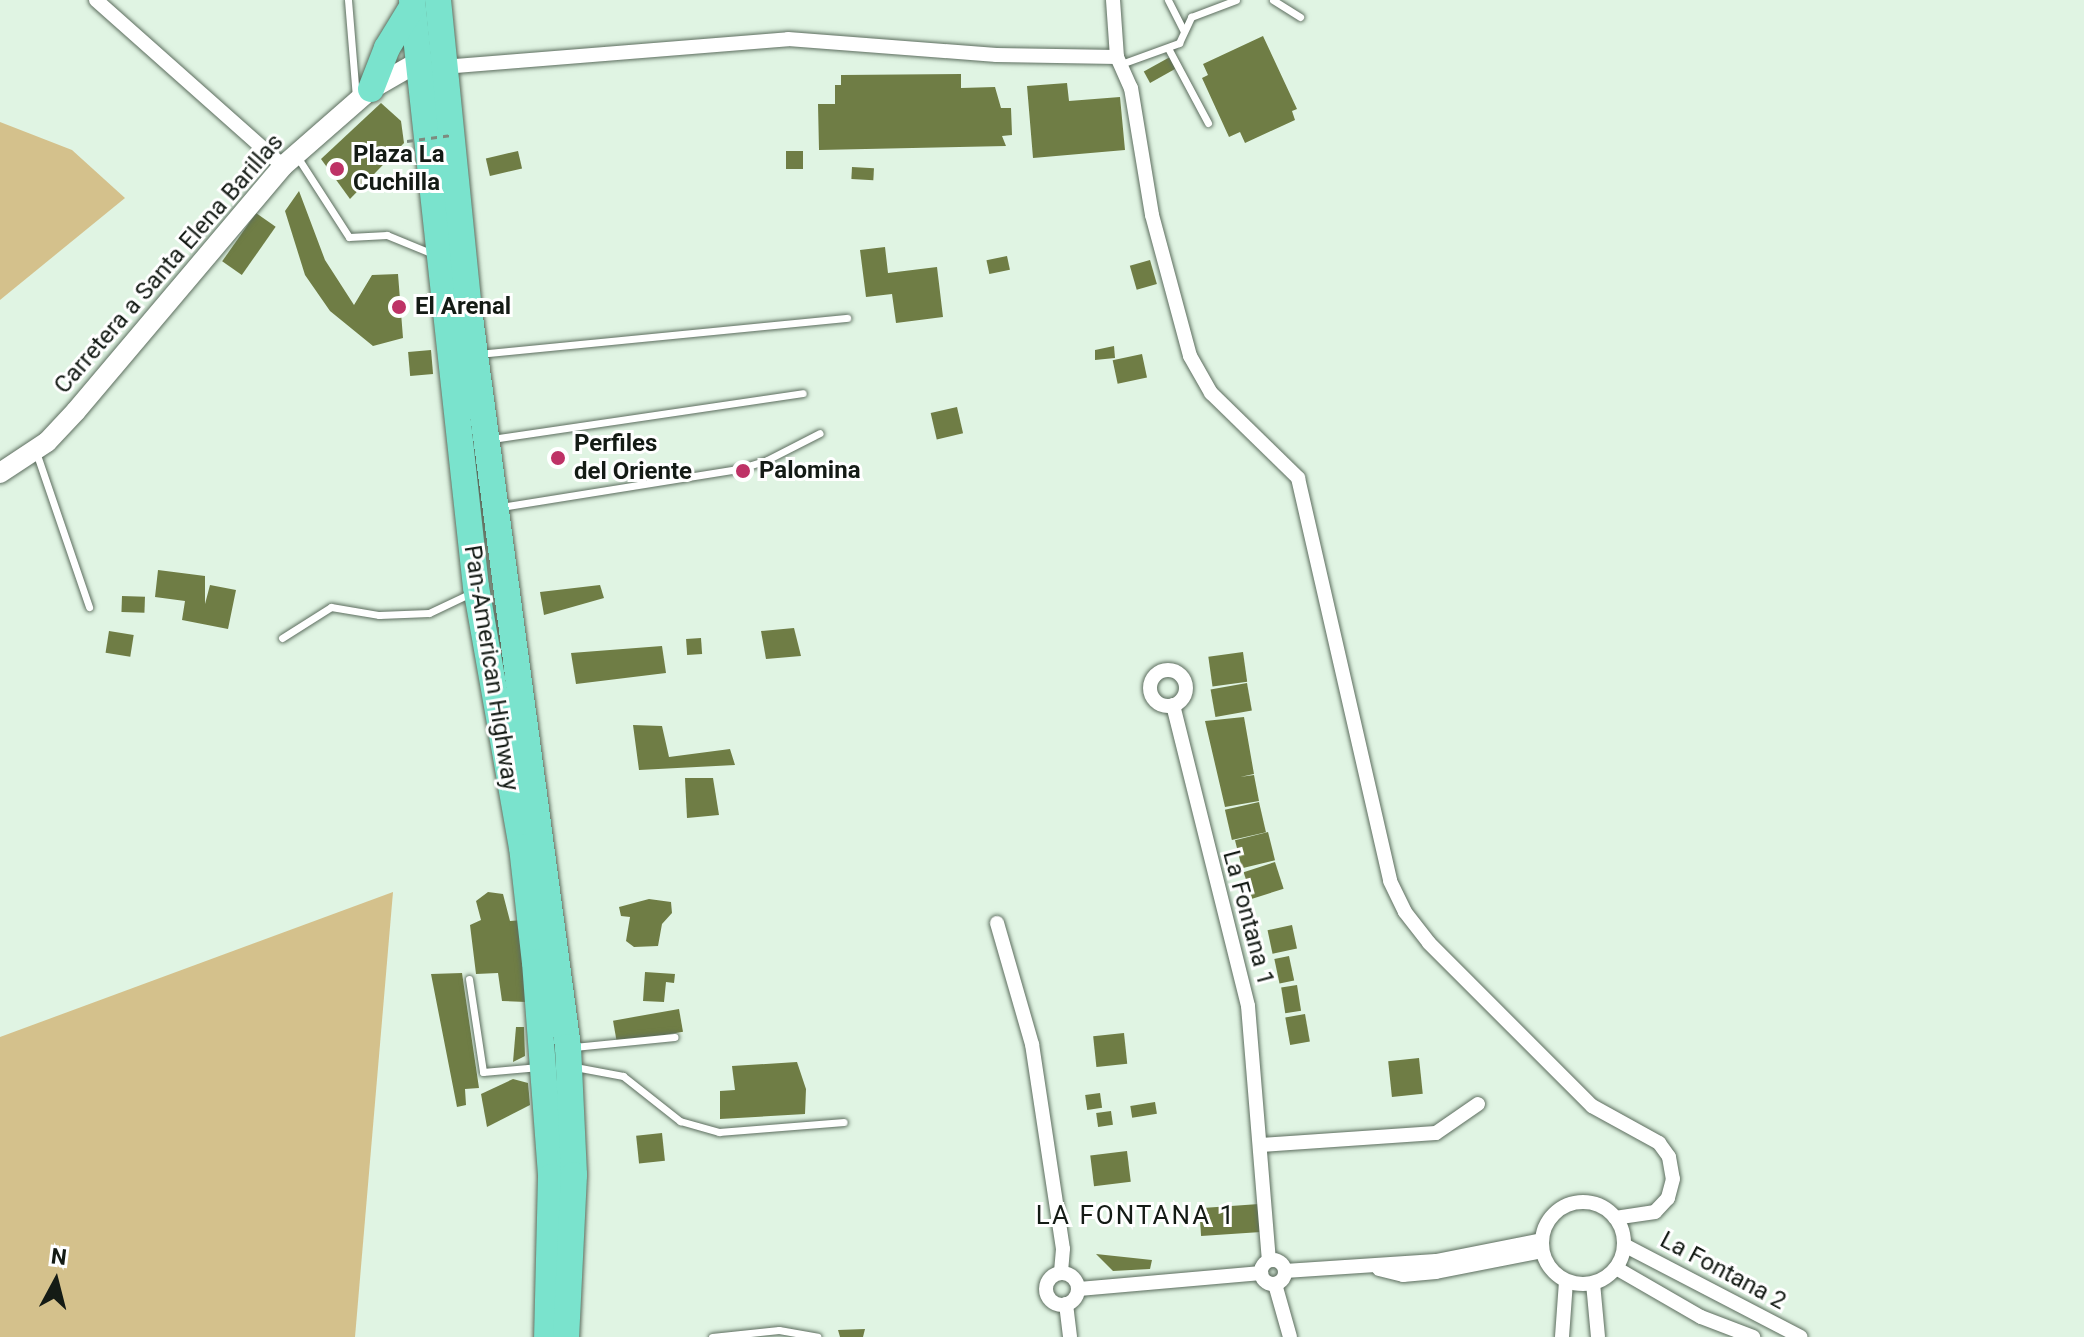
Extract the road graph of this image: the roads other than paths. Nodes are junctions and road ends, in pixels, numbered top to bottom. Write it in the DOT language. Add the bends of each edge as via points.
graph roads {
  1 [pos="96,0"];
  2 [pos="348,0"];
  3 [pos="1113,0"];
  4 [pos="1168,0"];
  5 [pos="1236,0"];
  6 [pos="1273,0"];
  7 [pos="415,2"];
  8 [pos="1300,17"];
  9 [pos="1183,30"];
  10 [pos="1168,48"];
  11 [pos="1119,60"];
  12 [pos="427,71"];
  13 [pos="369,91"];
  14 [pos="1208,123"];
  15 [pos="289,160"];
  16 [pos="436,255"];
  17 [pos="847,318"];
  18 [pos="476,355"];
  19 [pos="803,393"];
  20 [pos="820,433"];
  21 [pos="457,435"];
  22 [pos="489,439"];
  23 [pos="36,450"];
  24 [pos="0,473"];
  25 [pos="499,508"];
  26 [pos="505,553"];
  27 [pos="476,587"];
  28 [pos="89,607"];
  29 [pos="282,638"];
  30 [pos="1173,705"];
  31 [pos="997,923"];
  32 [pos="469,979"];
  33 [pos="675,1037"];
  34 [pos="561,1060"];
  35 [pos="1478,1104"];
  36 [pos="844,1122"];
  37 [pos="1261,1145"];
  38 [pos="1615,1218"];
  39 [pos="1624,1245"];
  40 [pos="1542,1246"];
  41 [pos="1265,1266"];
  42 [pos="1616,1268"];
  43 [pos="1285,1271"];
  44 [pos="1061,1272"];
  45 [pos="1566,1281"];
  46 [pos="1593,1283"];
  47 [pos="1275,1284"];
  48 [pos="1079,1289"];
  49 [pos="1066,1304"];
  50 [pos="781,1334"];
  51 [pos="547,1337"];
  52 [pos="566,1337"];
  53 [pos="712,1337"];
  54 [pos="817,1337"];
  55 [pos="1070,1337"];
  56 [pos="1290,1337"];
  57 [pos="1562,1337"];
  58 [pos="1598,1337"];
  59 [pos="1753,1337"];
  60 [pos="1801,1337"];
  1 -- 15 [label="street"];
  2 -- 13 [label="lane"];
  3 -- 11 [label="street"];
  4 -- 9 [label="lane"];
  5 -- 9 [label="lane" via="1191,17"];
  6 -- 8 [label="lane"];
  7 -- 12 [label="highway, Pan-American Highway"];
  7 -- 13 [label="highway"];
  9 -- 10 [label="lane" via="1179,43"];
  10 -- 11 [label="lane"];
  10 -- 14 [label="lane"];
  11 -- 12 [label="street" via="788,39"];
  11 -- 38 [label="street" via="1131,88 1164,265 1199,377 1298,478 1390,881 1429,943 1592,1106 1659,1143 1669,1157 1673,1179 1668,1198 1655,1212"];
  12 -- 13 [label="highway"];
  12 -- 16 [label="highway, Pan-American Highway"];
  12 -- 18 [label="highway, Pan-American Highway"];
  13 -- 15 [label="main road, Carretera a Santa Elena Barillas"];
  15 -- 16 [label="lane" via="349,237 387,235"];
  15 -- 23 [label="main road, Carretera a Santa Elena Barillas" via="76,411"];
  16 -- 21 [label="highway, Pan-American Highway"];
  17 -- 18 [label="lane"];
  18 -- 22 [label="highway, Pan-American Highway"];
  19 -- 22 [label="lane"];
  20 -- 25 [label="lane" via="738,469"];
  21 -- 26 [label="highway" via="469,464 485,554 489,558"];
  21 -- 27 [label="highway, Pan-American Highway"];
  22 -- 25 [label="highway, Pan-American Highway"];
  23 -- 24 [label="main road, Carretera a Santa Elena Barillas"];
  23 -- 28 [label="lane"];
  25 -- 26 [label="highway, Pan-American Highway"];
  26 -- 34 [label="highway, Pan-American Highway"];
  27 -- 29 [label="lane" via="462,600 429,613 379,615 331,607"];
  27 -- 34 [label="highway, Pan-American Highway"];
  30 -- 37 [label="street, La Fontana 1" via="1244,984"];
  31 -- 44 [label="street" via="1032,1044 1063,1249"];
  32 -- 34 [label="lane" via="483,1072"];
  33 -- 34 [label="lane"];
  34 -- 36 [label="lane" via="623,1076 680,1121 719,1132"];
  34 -- 51 [label="highway, Pan-American Highway" via="551,1177"];
  34 -- 52 [label="highway, Pan-American Highway" via="574,1175"];
  35 -- 37 [label="street" via="1436,1133"];
  37 -- 41 [label="street, La Fontana 1"];
  38 -- 39 [label="street"];
  38 -- 40 [label="street" via="1595,1204 1571,1204 1551,1217"];
  39 -- 42 [label="street"];
  39 -- 60 [label="street, La Fontana 2"];
  40 -- 43 [label="street" via="1436,1261"];
  40 -- 45 [label="street" via="1548,1265"];
  41 -- 43 [label="street" via="1280,1262"];
  41 -- 47 [label="street" via="1266,1282"];
  41 -- 48 [label="street"];
  42 -- 46 [label="street"];
  42 -- 59 [label="street, La Fontana 2" via="1701,1317"];
  43 -- 47 [label="street"];
  44 -- 48 [label="street" via="1071,1275"];
  44 -- 49 [label="street" via="1047,1281 1045,1292 1056,1304"];
  45 -- 46 [label="street"];
  45 -- 57 [label="street"];
  46 -- 58 [label="street"];
  47 -- 56 [label="street"];
  48 -- 49 [label="street"];
  49 -- 55 [label="street"];
  50 -- 53 [label="lane"];
  50 -- 54 [label="lane"];
}
